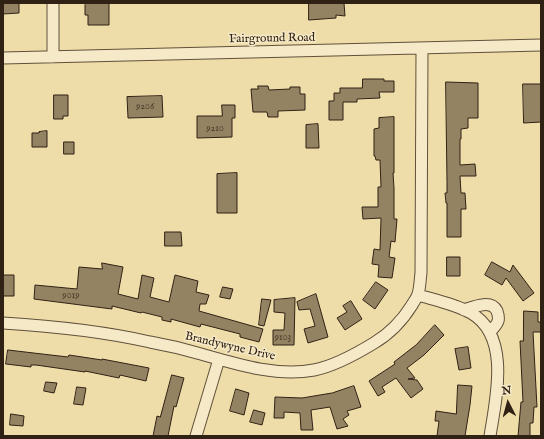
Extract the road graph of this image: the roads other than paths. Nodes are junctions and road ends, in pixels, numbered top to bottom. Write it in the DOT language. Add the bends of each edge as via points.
graph roads {
  1 [pos="53,3"];
  2 [pos="541,46"];
  3 [pos="422,48"];
  4 [pos="53,57"];
  5 [pos="3,58"];
  6 [pos="418,296"];
  7 [pos="464,310"];
  8 [pos="3,323"];
  9 [pos="490,332"];
  10 [pos="219,359"];
  11 [pos="196,436"];
  12 [pos="490,436"];
  1 -- 4 [label="street"];
  2 -- 3 [label="street, Fairground Road"];
  3 -- 4 [label="street, Fairground Road"];
  3 -- 6 [label="street, Brandywyne Drive" via="421,273"];
  4 -- 5 [label="street, Fairground Road"];
  6 -- 7 [label="street"];
  6 -- 10 [label="street, Brandywyne Drive" via="397,326 362,350 328,366 290,372"];
  7 -- 9 [label="street" via="472,313"];
  7 -- 9 [label="street" via="486,305 495,308 498,320"];
  8 -- 10 [label="street, Brandywyne Drive" via="115,335"];
  9 -- 12 [label="street" via="494,339 498,377"];
  10 -- 11 [label="street"];
}
